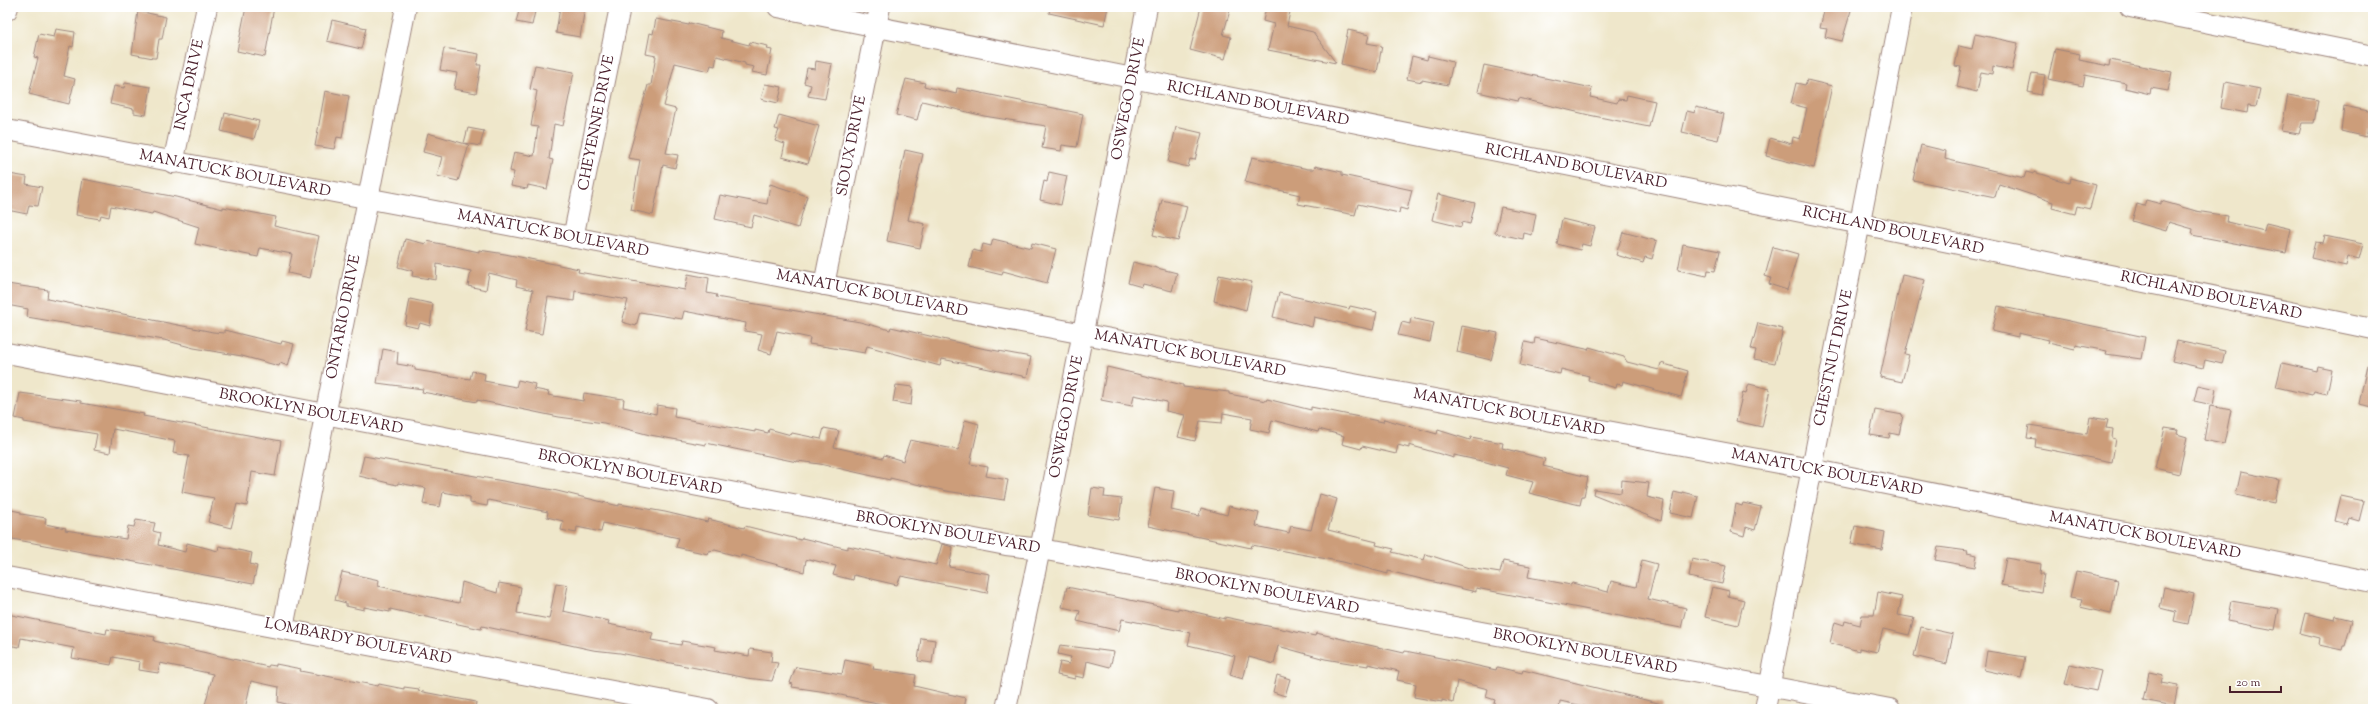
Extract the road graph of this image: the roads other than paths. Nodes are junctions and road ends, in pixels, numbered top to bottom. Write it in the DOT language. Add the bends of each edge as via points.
graph roads {
  1 [pos="8,7"];
  2 [pos="207,7"];
  3 [pos="406,7"];
  4 [pos="620,7"];
  5 [pos="778,7"];
  6 [pos="880,7"];
  7 [pos="1147,7"];
  8 [pos="1902,7"];
  9 [pos="2130,7"];
  10 [pos="7,10"];
  11 [pos="876,26"];
  12 [pos="2373,56"];
  13 [pos="1133,79"];
  14 [pos="7,130"];
  15 [pos="174,163"];
  16 [pos="368,200"];
  17 [pos="1861,224"];
  18 [pos="573,238"];
  19 [pos="824,285"];
  20 [pos="2373,329"];
  21 [pos="1084,334"];
  22 [pos="7,353"];
  23 [pos="325,415"];
  24 [pos="1811,469"];
  25 [pos="1040,549"];
  26 [pos="7,576"];
  27 [pos="2373,582"];
  28 [pos="283,628"];
  29 [pos="1769,687"];
  30 [pos="708,709"];
  31 [pos="1006,709"];
  32 [pos="1765,709"];
  33 [pos="1890,709"];
  1 -- 10 [label="street"];
  2 -- 15 [label="street, INCA DRIVE"];
  3 -- 16 [label="street, ONTARIO DRIVE"];
  4 -- 18 [label="street, CHEYENNE DRIVE"];
  5 -- 11 [label="street, RICHLAND BOULEVARD"];
  6 -- 11 [label="street, SIOUX DRIVE"];
  7 -- 13 [label="street, OSWEGO DRIVE"];
  8 -- 17 [label="street, CHESTNUT DRIVE"];
  9 -- 12 [label="street"];
  11 -- 13 [label="street, RICHLAND BOULEVARD"];
  11 -- 19 [label="street, SIOUX DRIVE"];
  13 -- 17 [label="street, RICHLAND BOULEVARD"];
  13 -- 21 [label="street, OSWEGO DRIVE"];
  14 -- 15 [label="street, MANATUCK BOULEVARD"];
  15 -- 16 [label="street, MANATUCK BOULEVARD"];
  16 -- 18 [label="street, MANATUCK BOULEVARD"];
  16 -- 23 [label="street, ONTARIO DRIVE"];
  17 -- 20 [label="street, RICHLAND BOULEVARD"];
  17 -- 24 [label="street, CHESTNUT DRIVE"];
  18 -- 19 [label="street, MANATUCK BOULEVARD"];
  19 -- 21 [label="street, MANATUCK BOULEVARD"];
  21 -- 24 [label="street, MANATUCK BOULEVARD"];
  21 -- 25 [label="street, OSWEGO DRIVE"];
  22 -- 23 [label="street, BROOKLYN BOULEVARD"];
  23 -- 25 [label="street, BROOKLYN BOULEVARD" via="1006,545"];
  23 -- 28 [label="street, ONTARIO DRIVE"];
  24 -- 27 [label="street, MANATUCK BOULEVARD"];
  24 -- 29 [label="street, CHESTNUT DRIVE"];
  25 -- 29 [label="street, BROOKLYN BOULEVARD"];
  25 -- 31 [label="street, OSWEGO DRIVE"];
  26 -- 28 [label="street, LOMBARDY BOULEVARD"];
  28 -- 30 [label="street, LOMBARDY BOULEVARD"];
  29 -- 32 [label="street, CHESTNUT DRIVE"];
  29 -- 33 [label="street, BROOKLYN BOULEVARD"];
}
